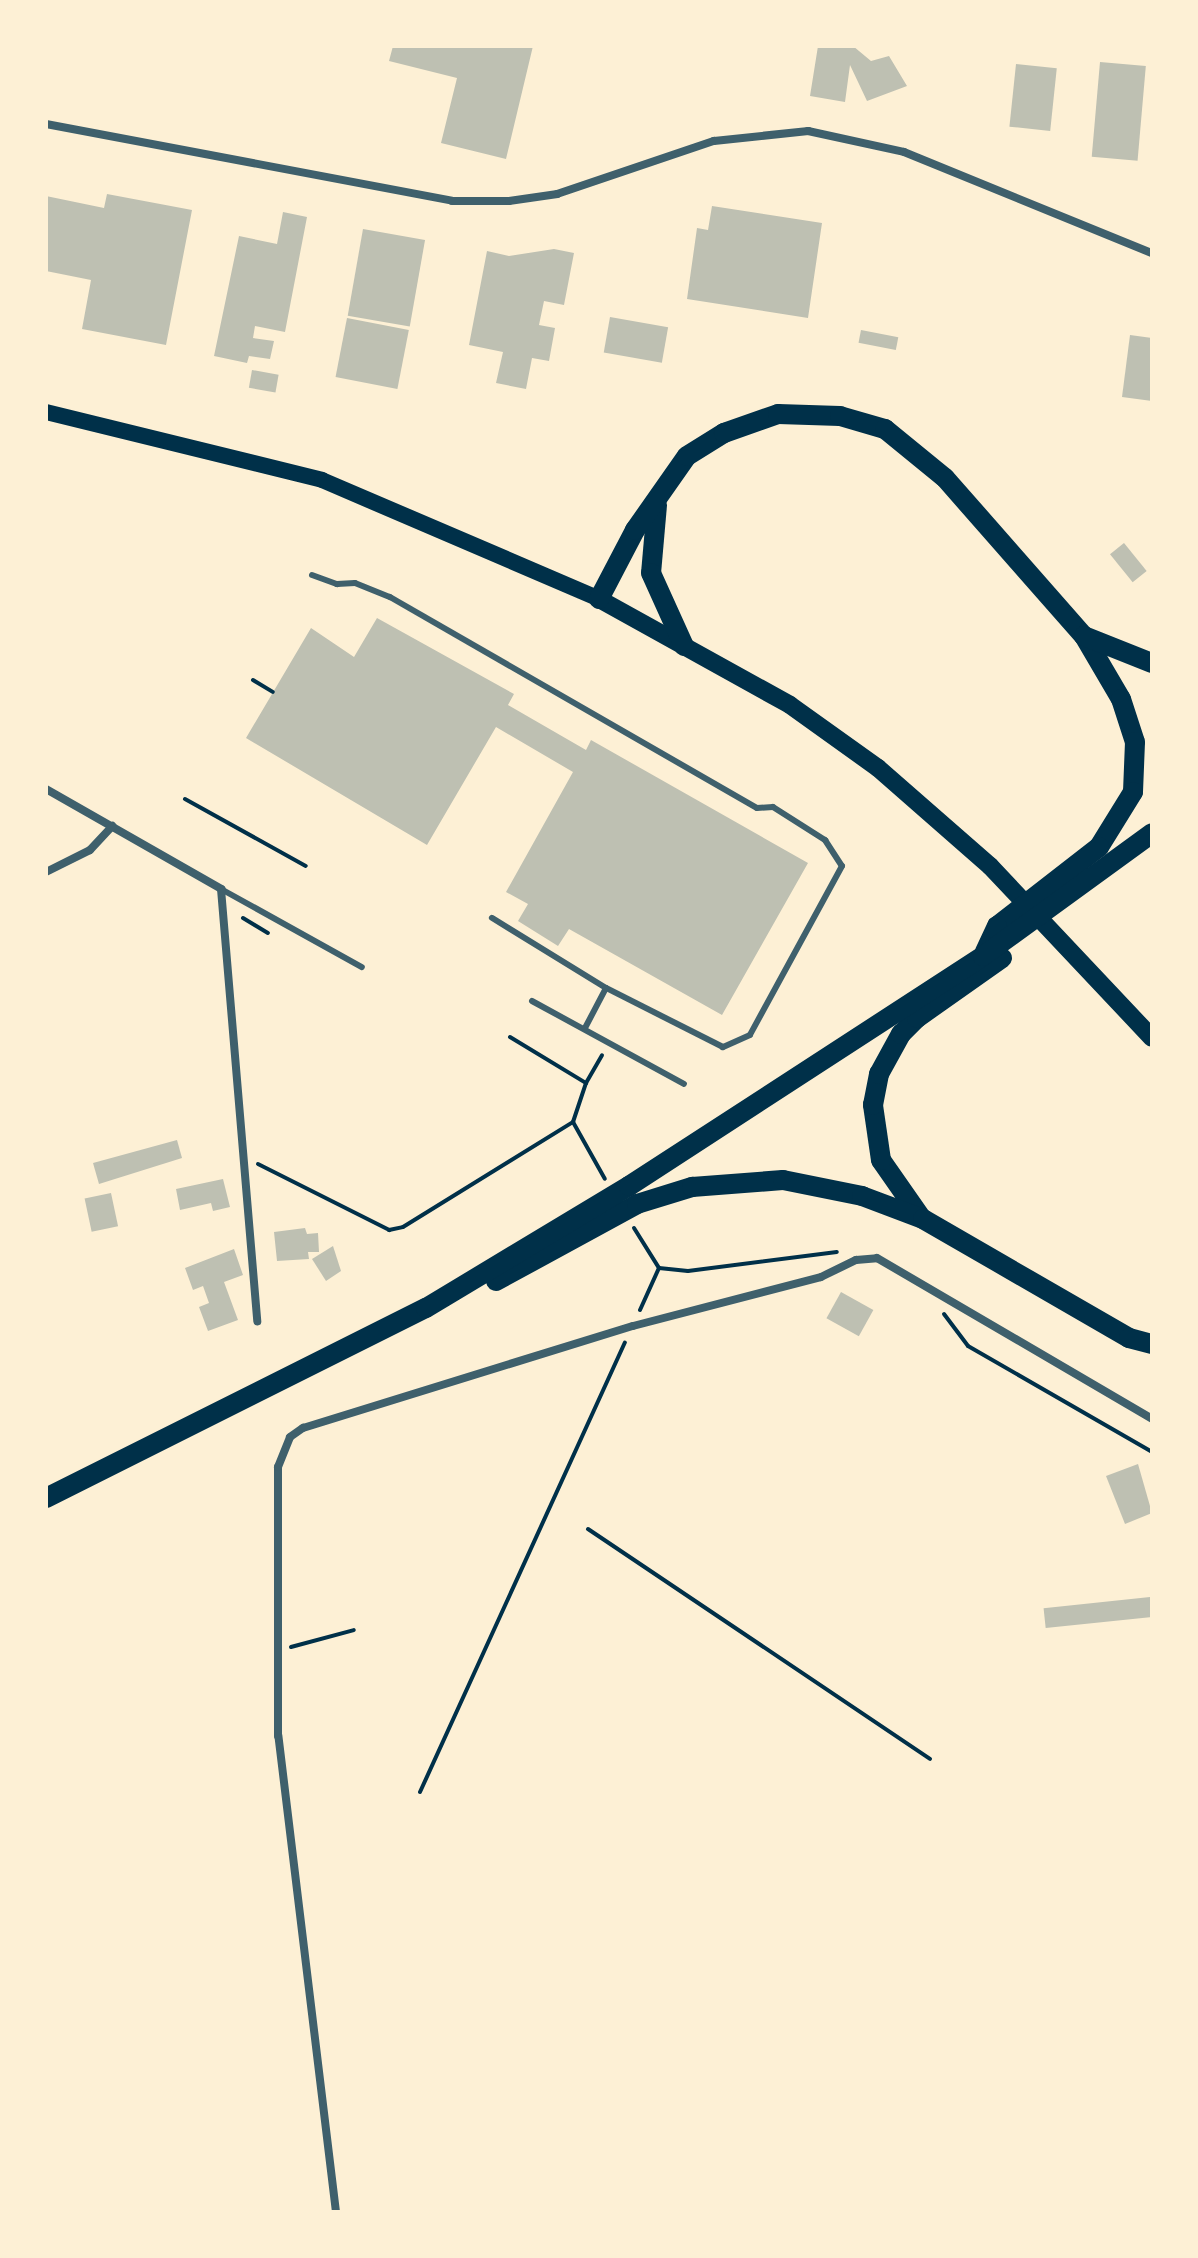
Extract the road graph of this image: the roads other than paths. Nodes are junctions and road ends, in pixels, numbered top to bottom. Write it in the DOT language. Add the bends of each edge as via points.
graph roads {
  1 [pos="46,124"];
  2 [pos="1152,253"];
  3 [pos="46,412"];
  4 [pos="658,497"];
  5 [pos="312,575"];
  6 [pos="599,599"];
  7 [pos="1084,636"];
  8 [pos="684,646"];
  9 [pos="1152,663"];
  10 [pos="46,789"];
  11 [pos="112,826"];
  12 [pos="1152,833"];
  13 [pos="46,872"];
  14 [pos="221,889"];
  15 [pos="492,918"];
  16 [pos="1014,935"];
  17 [pos="983,956"];
  18 [pos="362,967"];
  19 [pos="606,988"];
  20 [pos="532,1001"];
  21 [pos="585,1028"];
  22 [pos="1152,1038"];
  23 [pos="684,1084"];
  24 [pos="923,1219"];
  25 [pos="426,1308"];
  26 [pos="257,1322"];
  27 [pos="1152,1344"];
  28 [pos="1152,1419"];
  29 [pos="46,1498"];
  30 [pos="336,2212"];
  1 -- 2 [label="street" via="471,201 557,194 714,141 808,131 904,152"];
  3 -- 6 [label="main road" via="322,480"];
  4 -- 6 [label="highway"];
  4 -- 7 [label="highway" via="687,456 724,433 778,414 840,416 885,429 945,478"];
  4 -- 8 [label="highway" via="649,548 651,573"];
  5 -- 19 [label="lane" via="390,597 757,808 773,807 837,853 842,866 838,877 750,1035 738,1044 710,1043"];
  6 -- 8 [label="main road"];
  7 -- 9 [label="highway"];
  7 -- 17 [label="highway" via="1121,699 1135,742 1133,792 1099,847 997,926"];
  8 -- 22 [label="main road" via="790,705 878,768 990,866"];
  10 -- 11 [label="street"];
  11 -- 13 [label="street" via="90,850"];
  11 -- 14 [label="street"];
  12 -- 16 [label="highway"];
  14 -- 18 [label="lane"];
  14 -- 26 [label="street"];
  15 -- 19 [label="lane"];
  16 -- 17 [label="highway"];
  16 -- 24 [label="highway" via="1006,956 901,1034 879,1074 873,1105 881,1160"];
  17 -- 25 [label="highway" via="629,1186"];
  19 -- 21 [label="lane"];
  20 -- 21 [label="lane"];
  21 -- 23 [label="lane"];
  24 -- 25 [label="highway" via="825,1186 770,1180 692,1187 637,1204 460,1301"];
  24 -- 27 [label="highway" via="1129,1338"];
  25 -- 29 [label="highway"];
  28 -- 30 [label="street" via="877,1258 633,1326 303,1428 290,1437 278,1467 278,1736"];
}
